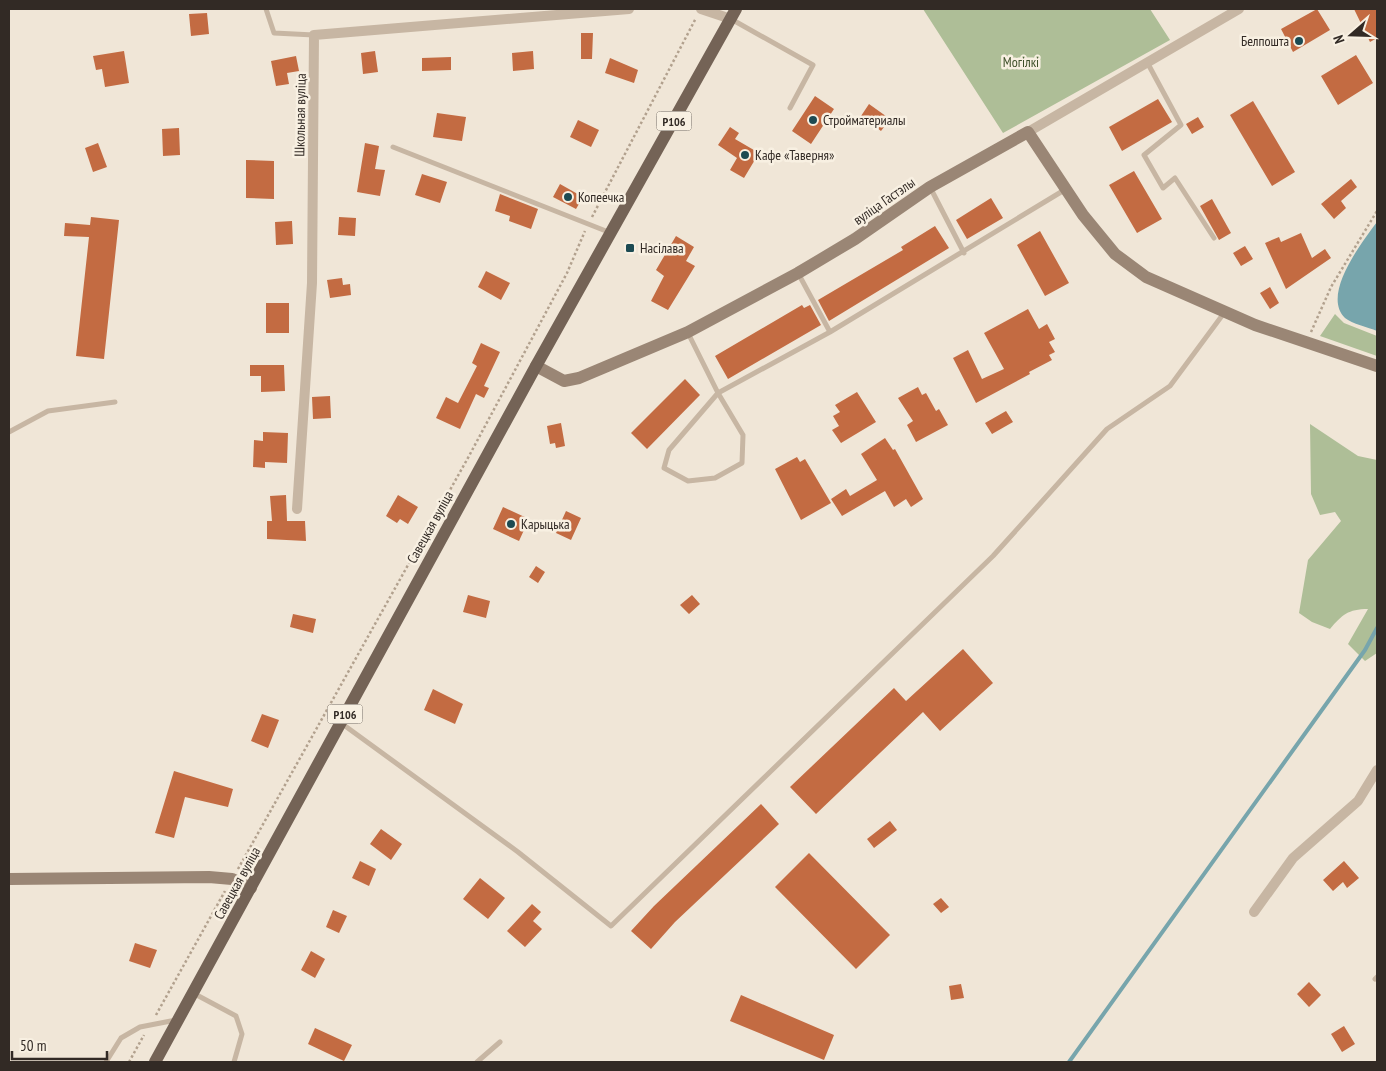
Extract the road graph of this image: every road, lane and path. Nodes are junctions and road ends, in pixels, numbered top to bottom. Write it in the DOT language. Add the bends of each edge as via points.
graph roads {
  1 [pos="266,9"];
  2 [pos="629,9"];
  3 [pos="1239,9"];
  4 [pos="699,13"];
  5 [pos="733,14"];
  6 [pos="314,36"];
  7 [pos="1146,61"];
  8 [pos="790,108"];
  9 [pos="1028,132"];
  10 [pos="392,147"];
  11 [pos="930,187"];
  12 [pos="1066,189"];
  13 [pos="1377,211"];
  14 [pos="588,224"];
  15 [pos="611,233"];
  16 [pos="1214,238"];
  17 [pos="964,253"];
  18 [pos="798,273"];
  19 [pos="1224,313"];
  20 [pos="688,332"];
  21 [pos="830,332"];
  22 [pos="1306,342"];
  23 [pos="536,366"];
  24 [pos="1377,366"];
  25 [pos="718,393"];
  26 [pos="115,402"];
  27 [pos="9,432"];
  28 [pos="297,509"];
  29 [pos="341,722"];
  30 [pos="1377,770"];
  31 [pos="232,879"];
  32 [pos="9,880"];
  33 [pos="251,888"];
  34 [pos="1254,912"];
  35 [pos="193,993"];
  36 [pos="178,1020"];
  37 [pos="150,1025"];
  38 [pos="500,1042"];
  39 [pos="106,1062"];
  40 [pos="130,1062"];
  41 [pos="155,1062"];
  42 [pos="234,1062"];
  43 [pos="477,1062"];
  1 -- 6 [label="lane" via="274,33"];
  2 -- 6 [label="street"];
  3 -- 7 [label="street, вуліца Гастэлы"];
  4 -- 5 [label="street"];
  4 -- 14 [label="path"];
  5 -- 8 [label="lane" via="813,65"];
  5 -- 15 [label="main road, Савецкая вуліца / Р106"];
  6 -- 28 [label="street, Школьная вуліца" via="312,283"];
  7 -- 9 [label="street, вуліца Гастэлы"];
  7 -- 16 [label="lane" via="1181,125 1144,155 1164,188 1175,178"];
  9 -- 11 [label="street, вуліца Гастэлы"];
  9 -- 12 [label="street"];
  10 -- 14 [label="lane"];
  11 -- 17 [label="lane"];
  11 -- 18 [label="street, вуліца Гастэлы" via="855,239"];
  12 -- 17 [label="lane"];
  12 -- 19 [label="street" via="1115,254 1146,276"];
  13 -- 22 [label="path" via="1331,287"];
  14 -- 15 [label="lane"];
  14 -- 31 [label="path" via="567,274 469,456"];
  15 -- 23 [label="main road, Савецкая вуліца / Р106"];
  17 -- 21 [label="lane"];
  18 -- 20 [label="street, вуліца Гастэлы"];
  18 -- 21 [label="lane"];
  19 -- 22 [label="street"];
  19 -- 29 [label="lane" via="1170,386 1107,429 993,556 611,926 518,852"];
  20 -- 23 [label="street, вуліца Гастэлы" via="579,378 564,380"];
  20 -- 25 [label="lane"];
  21 -- 25 [label="lane"];
  22 -- 24 [label="street"];
  23 -- 29 [label="main road, Савецкая вуліца / Р106"];
  25 -- 25 [label="lane" via="669,450 664,468 688,481 715,478 742,463 743,435"];
  26 -- 27 [label="lane" via="48,411"];
  29 -- 33 [label="main road, Савецкая вуліца / Р106"];
  30 -- 34 [label="street" via="1358,801 1294,858"];
  31 -- 32 [label="street" via="164,876"];
  31 -- 33 [label="street"];
  31 -- 37 [label="path"];
  33 -- 35 [label="main road, Савецкая вуліца / Р106"];
  35 -- 36 [label="main road, Савецкая вуліца / Р106"];
  35 -- 42 [label="lane" via="236,1016 242,1034"];
  36 -- 37 [label="lane"];
  36 -- 41 [label="main road, Савецкая вуліца / Р106"];
  37 -- 39 [label="lane" via="121,1038"];
  37 -- 40 [label="path"];
  38 -- 43 [label="lane"];
}
